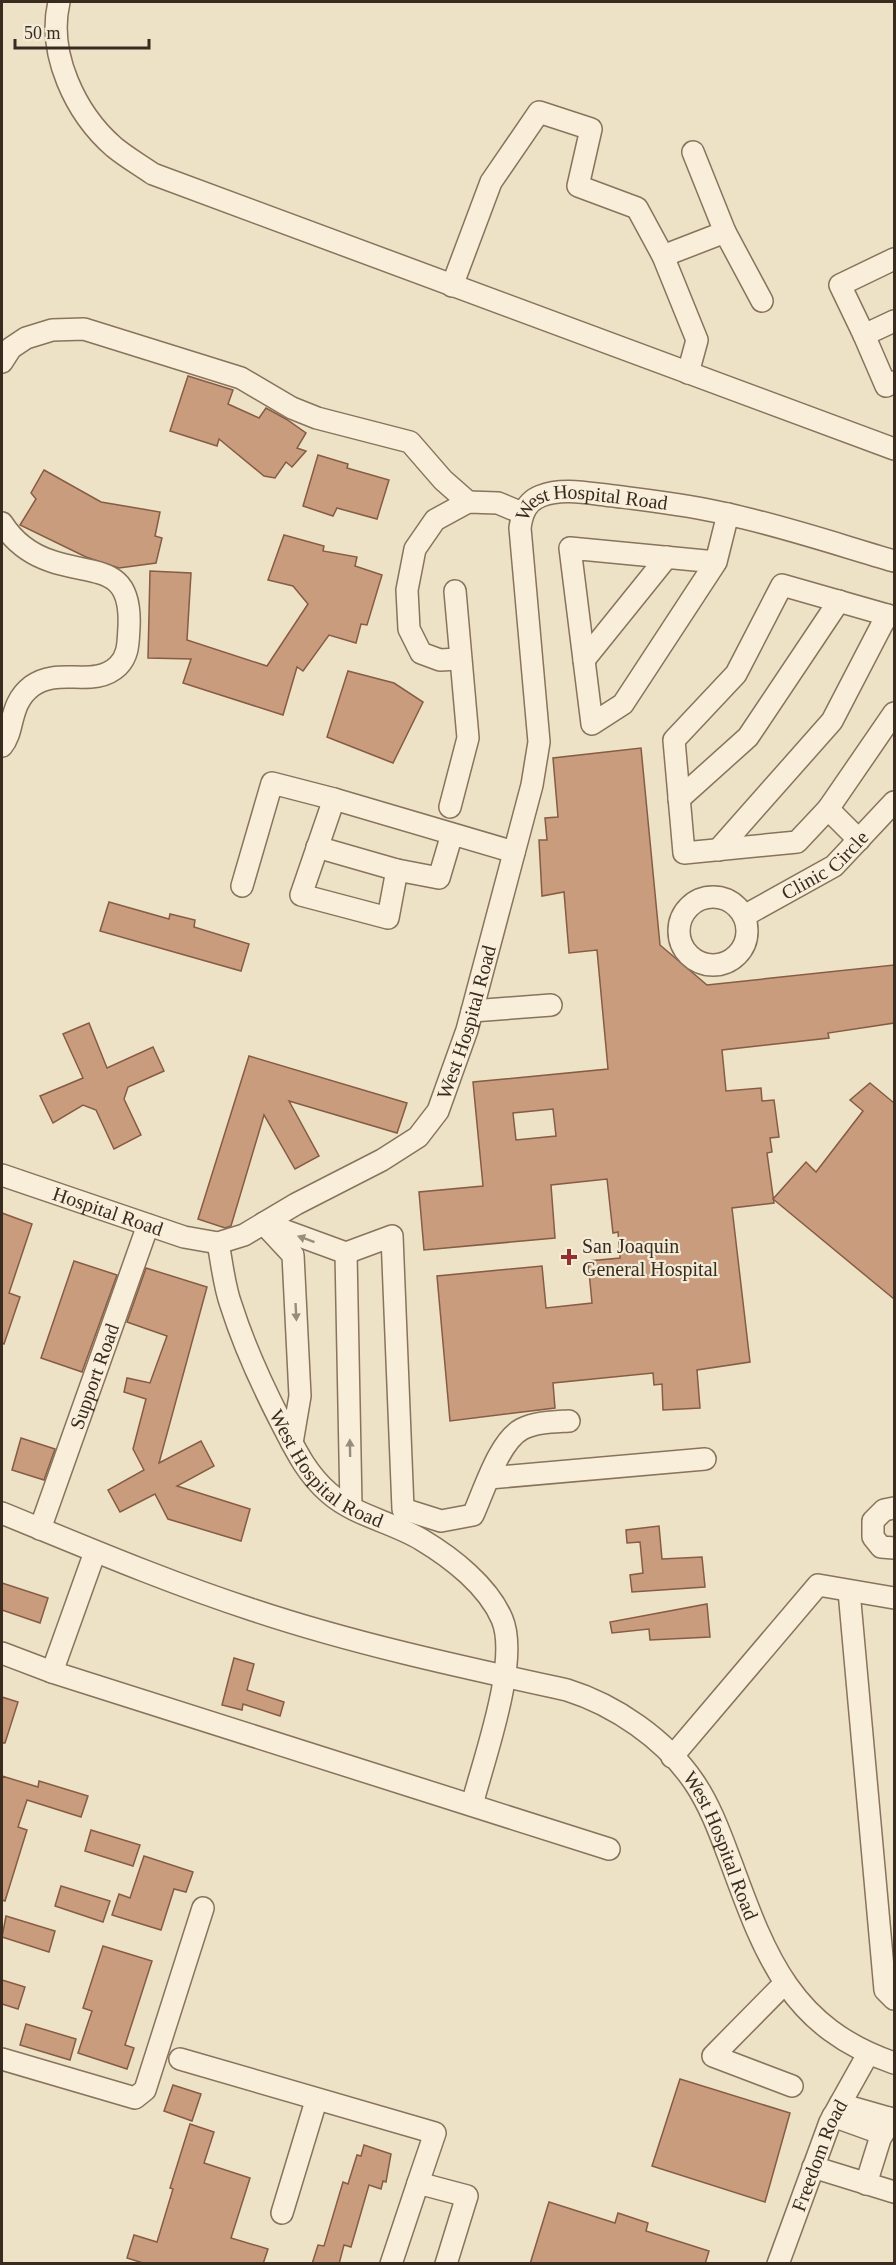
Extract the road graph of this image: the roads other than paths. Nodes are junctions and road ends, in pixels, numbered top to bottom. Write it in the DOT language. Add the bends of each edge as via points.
graph roads {
  1 [pos="59,2"];
  2 [pos="693,152"];
  3 [pos="725,232"];
  4 [pos="663,256"];
  5 [pos="894,260"];
  6 [pos="452,286"];
  7 [pos="762,301"];
  8 [pos="894,321"];
  9 [pos="864,335"];
  10 [pos="2,362"];
  11 [pos="688,373"];
  12 [pos="894,382"];
  13 [pos="894,449"];
  14 [pos="468,502"];
  15 [pos="522,513"];
  16 [pos="728,514"];
  17 [pos="2,523"];
  18 [pos="667,557"];
  19 [pos="894,561"];
  20 [pos="716,562"];
  21 [pos="455,591"];
  22 [pos="839,601"];
  23 [pos="891,616"];
  24 [pos="459,659"];
  25 [pos="584,660"];
  26 [pos="894,713"];
  27 [pos="2,746"];
  28 [pos="334,799"];
  29 [pos="679,799"];
  30 [pos="894,802"];
  31 [pos="450,807"];
  32 [pos="828,809"];
  33 [pos="452,834"];
  34 [pos="859,840"];
  35 [pos="317,847"];
  36 [pos="718,850"];
  37 [pos="514,852"];
  38 [pos="397,870"];
  39 [pos="242,886"];
  40 [pos="744,916"];
  41 [pos="551,1005"];
  42 [pos="472,1011"];
  43 [pos="2,1174"];
  44 [pos="264,1223"];
  45 [pos="148,1224"];
  46 [pos="218,1243"];
  47 [pos="346,1253"];
  48 [pos="568,1421"];
  49 [pos="292,1443"];
  50 [pos="705,1459"];
  51 [pos="489,1478"];
  52 [pos="351,1506"];
  53 [pos="894,1508"];
  54 [pos="2,1513"];
  55 [pos="40,1529"];
  56 [pos="894,1548"];
  57 [pos="95,1552"];
  58 [pos="849,1591"];
  59 [pos="894,1598"];
  60 [pos="2,1653"];
  61 [pos="52,1672"];
  62 [pos="506,1676"];
  63 [pos="672,1757"];
  64 [pos="472,1805"];
  65 [pos="609,1849"];
  66 [pos="203,1908"];
  67 [pos="785,1983"];
  68 [pos="894,1999"];
  69 [pos="868,2054"];
  70 [pos="2,2059"];
  71 [pos="180,2059"];
  72 [pos="894,2063"];
  73 [pos="792,2086"];
  74 [pos="316,2101"];
  75 [pos="836,2110"];
  76 [pos="889,2127"];
  77 [pos="813,2167"];
  78 [pos="418,2183"];
  79 [pos="866,2184"];
  80 [pos="894,2192"];
  81 [pos="282,2213"];
  82 [pos="392,2264"];
  83 [pos="446,2264"];
  84 [pos="778,2264"];
  1 -- 6 [label="street" via="55,21 64,73 82,111 114,146 153,174"];
  2 -- 3 [label="street"];
  3 -- 4 [label="street"];
  3 -- 7 [label="street"];
  4 -- 6 [label="street" via="637,208 578,186 591,129 540,112 491,182"];
  4 -- 11 [label="street" via="698,340"];
  5 -- 9 [label="street" via="840,285"];
  6 -- 11 [label="street"];
  8 -- 9 [label="street"];
  9 -- 12 [label="street" via="886,386"];
  10 -- 14 [label="street" via="11,348 26,338 61,328 84,329 241,378 317,418 410,442"];
  11 -- 13 [label="street"];
  14 -- 15 [label="street" via="498,503"];
  14 -- 24 [label="street" via="435,520 415,549 407,590 409,629 421,653 440,660"];
  15 -- 16 [label="street, West Hospital Road" via="541,496 582,493 667,502"];
  15 -- 37 [label="street, West Hospital Road" via="520,528 539,742"];
  16 -- 19 [label="street, West Hospital Road"];
  16 -- 20 [label="street"];
  17 -- 27 [label="street" via="15,541 37,556 102,571 113,578 126,594 129,621 128,648 120,664 94,678 56,676 30,687 13,710"];
  18 -- 20 [label="street"];
  18 -- 25 [label="street"];
  18 -- 25 [label="street" via="570,548"];
  20 -- 25 [label="street" via="623,704 592,724"];
  21 -- 24 [label="street"];
  22 -- 23 [label="street"];
  22 -- 29 [label="street" via="748,737"];
  22 -- 29 [label="street" via="782,585 736,674 674,740"];
  23 -- 36 [label="street" via="832,721"];
  24 -- 31 [label="street" via="468,738"];
  26 -- 32 [label="street"];
  28 -- 33 [label="street"];
  28 -- 35 [label="street"];
  28 -- 39 [label="street" via="272,783"];
  29 -- 36 [label="street" via="684,853"];
  30 -- 34 [label="street, Clinic Circle"];
  32 -- 34 [label="street"];
  32 -- 36 [label="street" via="797,842"];
  33 -- 37 [label="street"];
  33 -- 38 [label="street" via="439,878"];
  34 -- 40 [label="street, Clinic Circle" via="834,866"];
  35 -- 38 [label="street"];
  35 -- 38 [label="street" via="301,895 388,918"];
  37 -- 42 [label="street, West Hospital Road"];
  41 -- 42 [label="street"];
  42 -- 44 [label="street, West Hospital Road" via="438,1111 418,1137"];
  43 -- 45 [label="street, Hospital Road"];
  44 -- 46 [label="street, West Hospital Road" via="244,1235"];
  47 -- 44 [label="street, one-way"];
  44 -- 49 [label="street, one-way" via="293,1255 300,1396"];
  45 -- 46 [label="street, Hospital Road" via="184,1237"];
  45 -- 55 [label="street, Support Road"];
  46 -- 49 [label="street, West Hospital Road" via="230,1304 259,1378"];
  47 -- 51 [label="street" via="393,1236 403,1509 441,1521 473,1515"];
  52 -- 47 [label="street, one-way"];
  48 -- 51 [label="street" via="522,1429 507,1440"];
  49 -- 52 [label="street, West Hospital Road" via="305,1470 330,1495"];
  50 -- 51 [label="street"];
  52 -- 62 [label="street, West Hospital Road" via="420,1538 469,1575 502,1619 506,1632"];
  53 -- 56 [label="street" via="885,1510 873,1521 873,1537 881,1547"];
  54 -- 55 [label="street, West Hospital Road"];
  55 -- 57 [label="street, West Hospital Road"];
  57 -- 61 [label="street"];
  57 -- 62 [label="street, West Hospital Road" via="254,1611"];
  58 -- 59 [label="street"];
  58 -- 63 [label="street" via="818,1585"];
  58 -- 68 [label="street" via="885,1990"];
  60 -- 61 [label="street"];
  61 -- 64 [label="street"];
  62 -- 63 [label="street, West Hospital Road" via="588,1696 620,1714"];
  62 -- 64 [label="street"];
  63 -- 67 [label="street, West Hospital Road" via="694,1782 715,1820 759,1940"];
  64 -- 65 [label="street"];
  66 -- 70 [label="street" via="145,2090 135,2098"];
  67 -- 69 [label="street, West Hospital Road" via="805,2009"];
  67 -- 73 [label="street" via="713,2056"];
  69 -- 72 [label="street, West Hospital Road"];
  69 -- 75 [label="street, Freedom Road"];
  71 -- 74 [label="street"];
  74 -- 78 [label="street" via="435,2133"];
  74 -- 81 [label="street"];
  75 -- 76 [label="street"];
  75 -- 77 [label="street, Freedom Road"];
  76 -- 79 [label="street"];
  77 -- 79 [label="street"];
  77 -- 84 [label="street, Freedom Road"];
  78 -- 82 [label="street"];
  78 -- 83 [label="street" via="467,2196"];
  79 -- 80 [label="street"];
}
